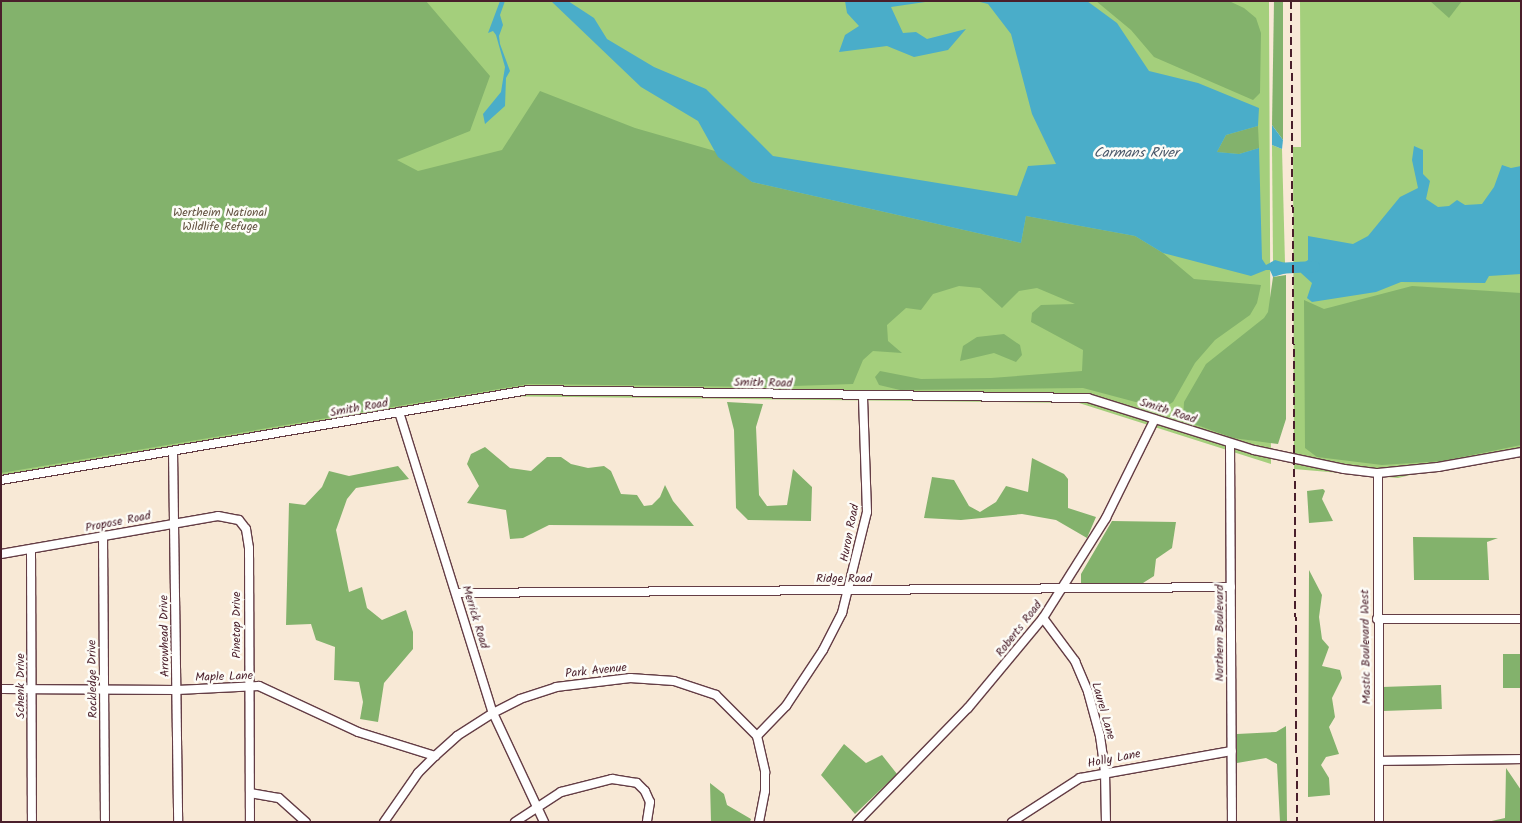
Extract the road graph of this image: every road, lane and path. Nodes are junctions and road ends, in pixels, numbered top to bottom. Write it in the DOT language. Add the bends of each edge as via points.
graph roads {
  1 [pos="863,395"];
  2 [pos="400,412"];
  3 [pos="1155,419"];
  4 [pos="1230,444"];
  5 [pos="173,451"];
  6 [pos="1521,452"];
  7 [pos="1378,472"];
  8 [pos="1,480"];
  9 [pos="239,520"];
  10 [pos="175,523"];
  11 [pos="103,536"];
  12 [pos="31,549"];
  13 [pos="1,554"];
  14 [pos="1231,587"];
  15 [pos="1064,589"];
  16 [pos="848,591"];
  17 [pos="456,593"];
  18 [pos="1043,618"];
  19 [pos="1377,619"];
  20 [pos="1521,619"];
  21 [pos="248,686"];
  22 [pos="32,688"];
  23 [pos="1,689"];
  24 [pos="105,689"];
  25 [pos="178,690"];
  26 [pos="493,713"];
  27 [pos="757,736"];
  28 [pos="1232,751"];
  29 [pos="435,756"];
  30 [pos="1521,759"];
  31 [pos="1379,760"];
  32 [pos="1105,771"];
  33 [pos="250,793"];
  34 [pos="536,807"];
  35 [pos="32,822"];
  36 [pos="105,822"];
  37 [pos="178,822"];
  38 [pos="250,822"];
  39 [pos="306,822"];
  40 [pos="384,822"];
  41 [pos="515,822"];
  42 [pos="544,822"];
  43 [pos="648,822"];
  44 [pos="759,822"];
  45 [pos="857,822"];
  46 [pos="1012,822"];
  47 [pos="1106,822"];
  48 [pos="1232,822"];
  49 [pos="1379,822"];
  1 -- 2 [label="street, Smith Road" via="528,390"];
  1 -- 3 [label="street, Smith Road" via="1063,396 1107,402"];
  1 -- 16 [label="street, Huron Road" via="867,512"];
  2 -- 5 [label="street, Smith Road"];
  2 -- 17 [label="street, Merrick Road"];
  3 -- 4 [label="street, Smith Road"];
  3 -- 15 [label="street, Roberts Road" via="1106,518"];
  4 -- 7 [label="street, Smith Road" via="1344,469"];
  4 -- 14 [label="street, Northern Boulevard"];
  5 -- 8 [label="street, Smith Road"];
  5 -- 10 [label="street, Arrowhead Drive"];
  6 -- 7 [label="street, Smith Road" via="1438,467"];
  7 -- 19 [label="street, Mastic Boulevard West"];
  9 -- 10 [label="street, Propose Road" via="218,516"];
  9 -- 21 [label="street, Pinetop Drive" via="246,529 249,548"];
  10 -- 11 [label="street, Propose Road"];
  10 -- 25 [label="street, Arrowhead Drive"];
  11 -- 12 [label="street, Propose Road"];
  11 -- 24 [label="street, Rockledge Drive"];
  12 -- 13 [label="street, Propose Road"];
  12 -- 22 [label="street, Schenk Drive"];
  14 -- 15 [label="street, Ridge Road"];
  14 -- 28 [label="street, Northern Boulevard"];
  15 -- 16 [label="street, Ridge Road"];
  15 -- 18 [label="street, Roberts Road"];
  16 -- 17 [label="street, Ridge Road"];
  16 -- 27 [label="street, Huron Road" via="842,613 823,650 786,706"];
  17 -- 26 [label="street, Merrick Road"];
  18 -- 32 [label="street, Laurel Lane" via="1075,661 1100,736"];
  18 -- 45 [label="street, Roberts Road" via="968,708"];
  19 -- 20 [label="street"];
  19 -- 31 [label="street, Mastic Boulevard West"];
  21 -- 25 [label="street, Maple Lane"];
  21 -- 29 [label="street, Maple Lane" via="259,686 358,732"];
  21 -- 33 [label="street, Pinetop Drive"];
  22 -- 23 [label="street, Maple Lane"];
  22 -- 24 [label="street, Maple Lane"];
  22 -- 35 [label="street, Schenk Drive"];
  24 -- 25 [label="street, Maple Lane"];
  24 -- 36 [label="street, Rockledge Drive"];
  25 -- 37 [label="street, Arrowhead Drive"];
  26 -- 27 [label="street, Park Avenue" via="520,699 556,687 614,678 653,678 700,688 716,695"];
  26 -- 29 [label="street, Park Avenue"];
  26 -- 34 [label="street, Merrick Road"];
  27 -- 44 [label="street" via="765,772"];
  28 -- 32 [label="street, Holly Lane"];
  28 -- 48 [label="street, Northern Boulevard"];
  29 -- 40 [label="street, Park Avenue" via="418,773"];
  30 -- 31 [label="street"];
  31 -- 49 [label="street, Mastic Boulevard West"];
  32 -- 46 [label="street, Holly Lane" via="1080,778"];
  32 -- 47 [label="street, Laurel Lane"];
  33 -- 38 [label="street, Pinetop Drive"];
  33 -- 39 [label="street" via="279,798"];
  34 -- 41 [label="street"];
  34 -- 42 [label="street, Merrick Road"];
  34 -- 43 [label="street" via="579,786 627,779 645,791 650,802"];
}
